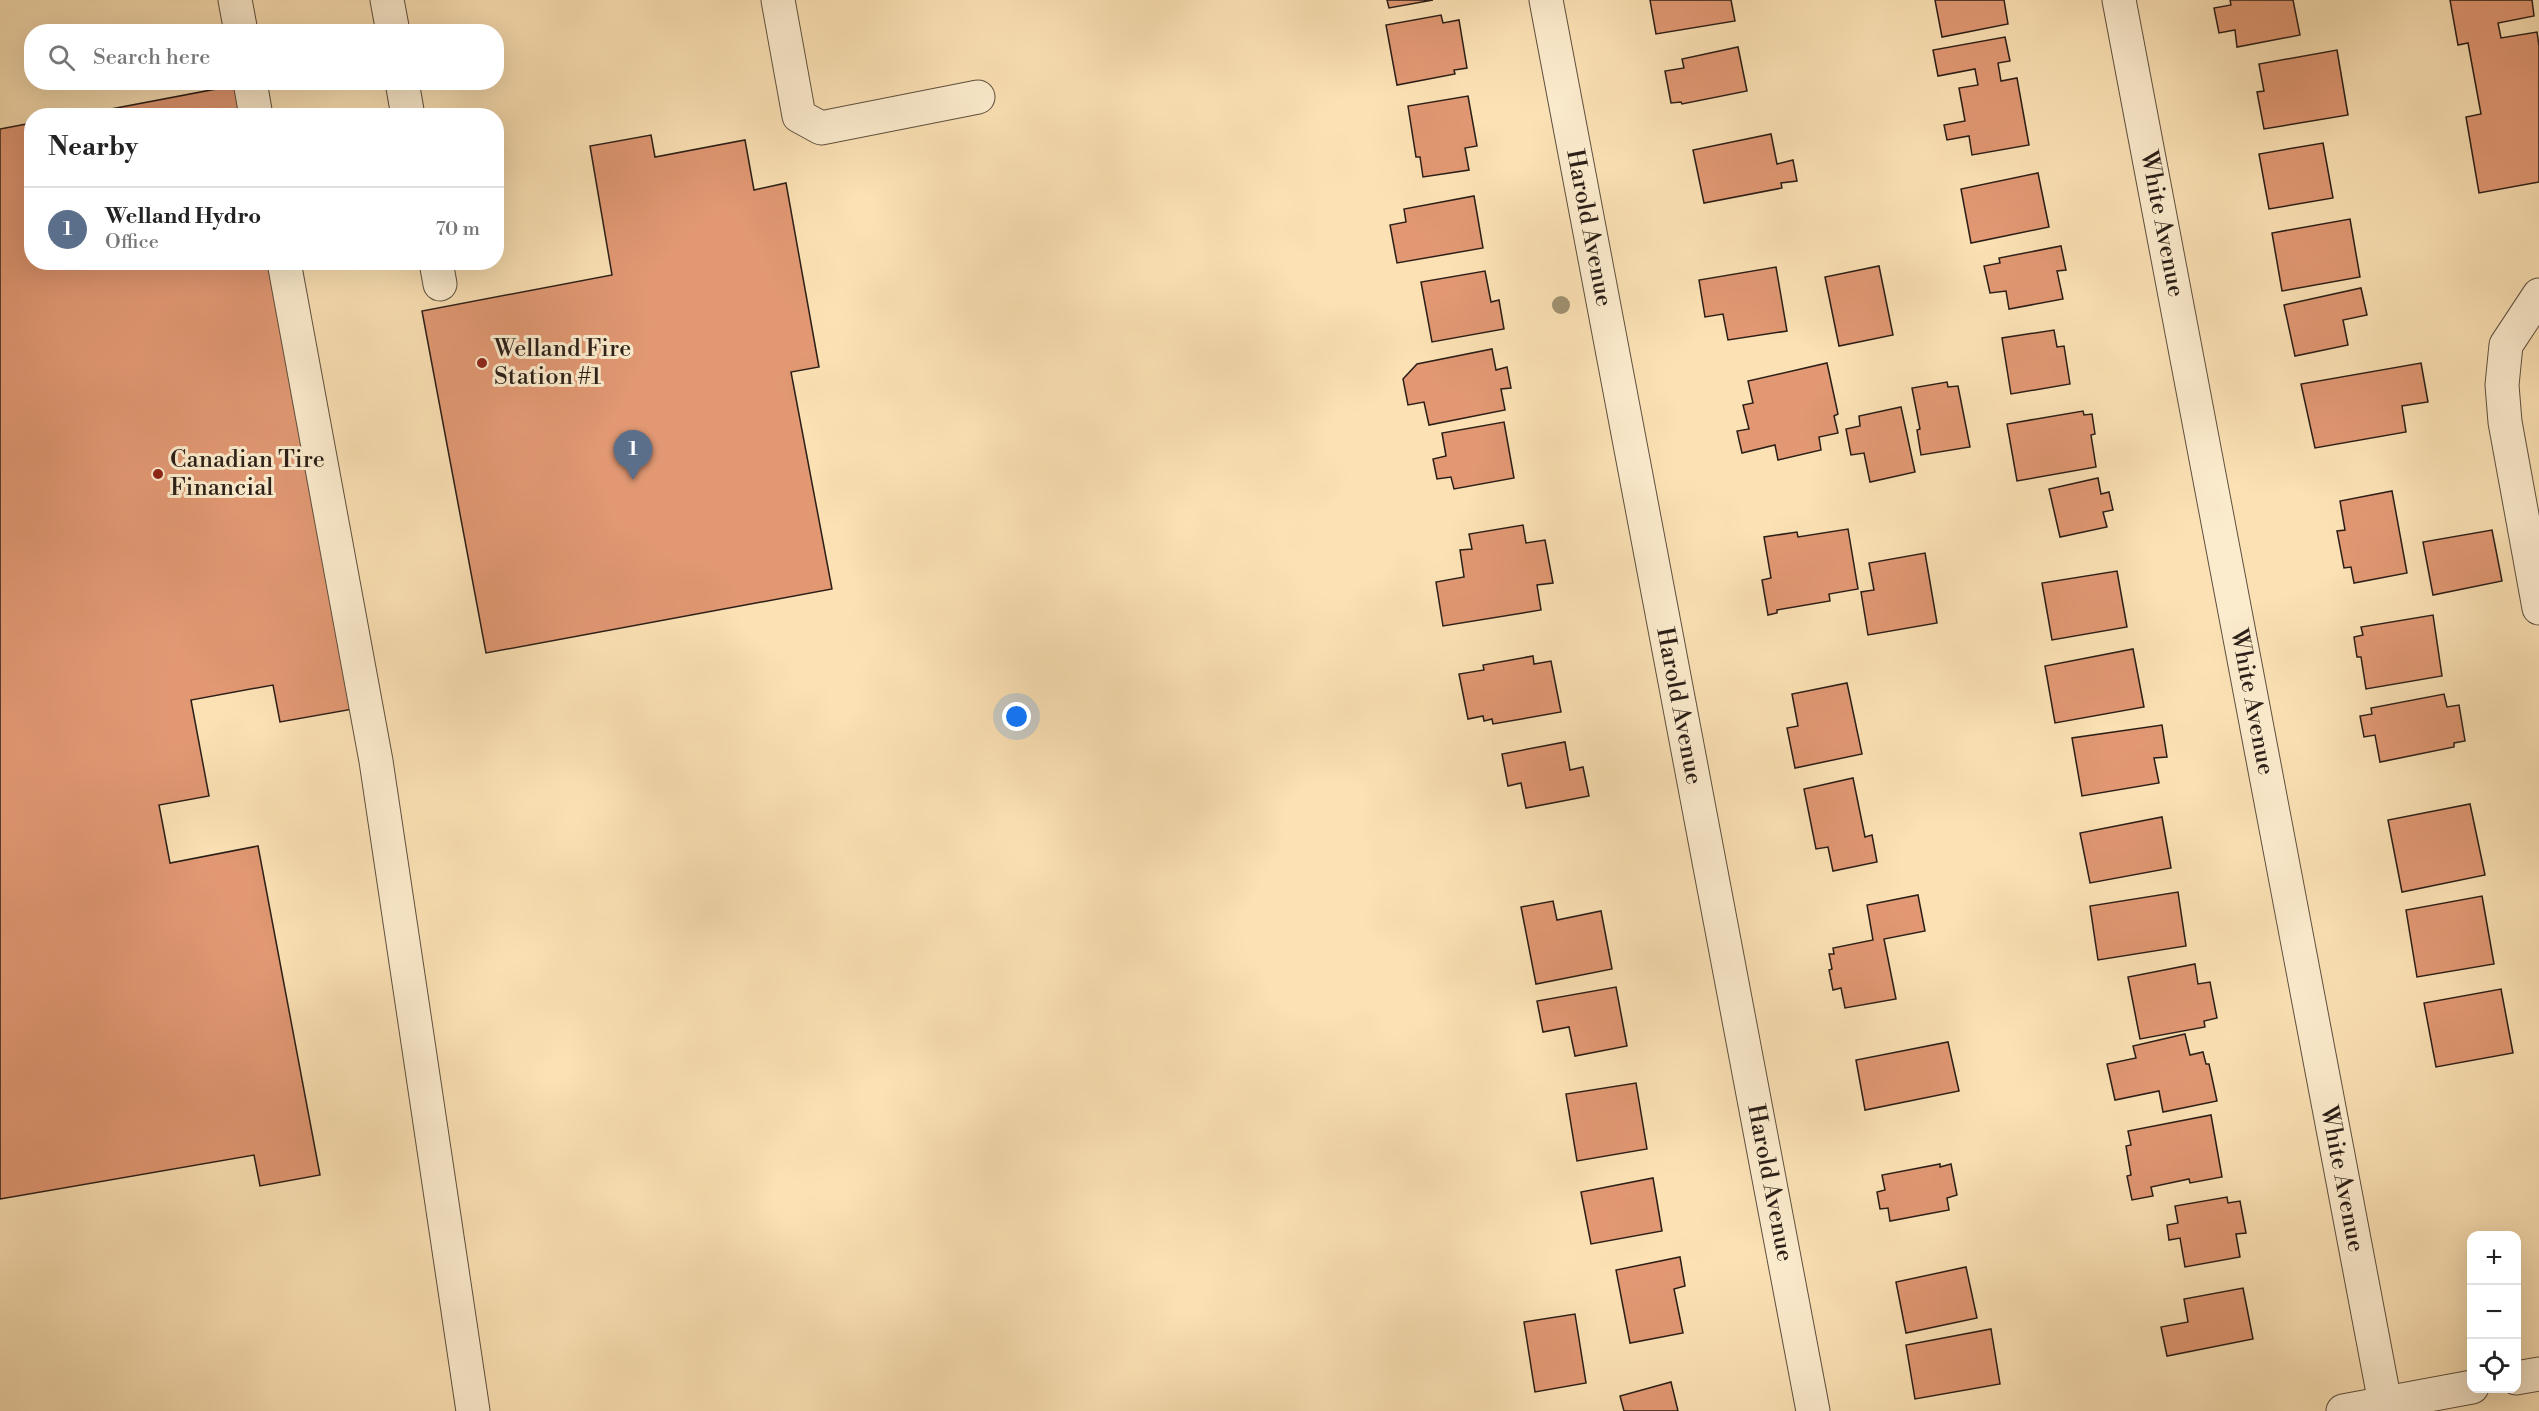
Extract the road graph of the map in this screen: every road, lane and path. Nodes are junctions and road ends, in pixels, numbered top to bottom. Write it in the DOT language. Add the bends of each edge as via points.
graph roads {
  1 [pos="235,0"];
  2 [pos="387,0"];
  3 [pos="778,0"];
  4 [pos="1545,0"];
  5 [pos="2119,0"];
  6 [pos="240,24"];
  7 [pos="392,24"];
  8 [pos="251,90"];
  9 [pos="403,90"];
  10 [pos="978,97"];
  11 [pos="255,108"];
  12 [pos="407,108"];
  13 [pos="285,270"];
  14 [pos="2539,295"];
  15 [pos="2539,609"];
  16 [pos="2539,1374"];
  17 [pos="2521,1377"];
  18 [pos="2467,1388"];
  19 [pos="2385,1403"];
  20 [pos="473,1411"];
  21 [pos="1813,1411"];
  22 [pos="2343,1411"];
  1 -- 6 [label="street"];
  2 -- 7 [label="street"];
  3 -- 10 [label="street" via="799,116 821,128"];
  4 -- 21 [label="street, Harold Avenue"];
  5 -- 19 [label="street, White Avenue"];
  8 -- 11 [label="street"];
  9 -- 12 [label="street"];
  13 -- 20 [label="street" via="375,761"];
  14 -- 15 [label="street" via="2506,345 2502,385 2505,422"];
  16 -- 17 [label="street"];
  18 -- 19 [label="street"];
  19 -- 22 [label="street"];
}
